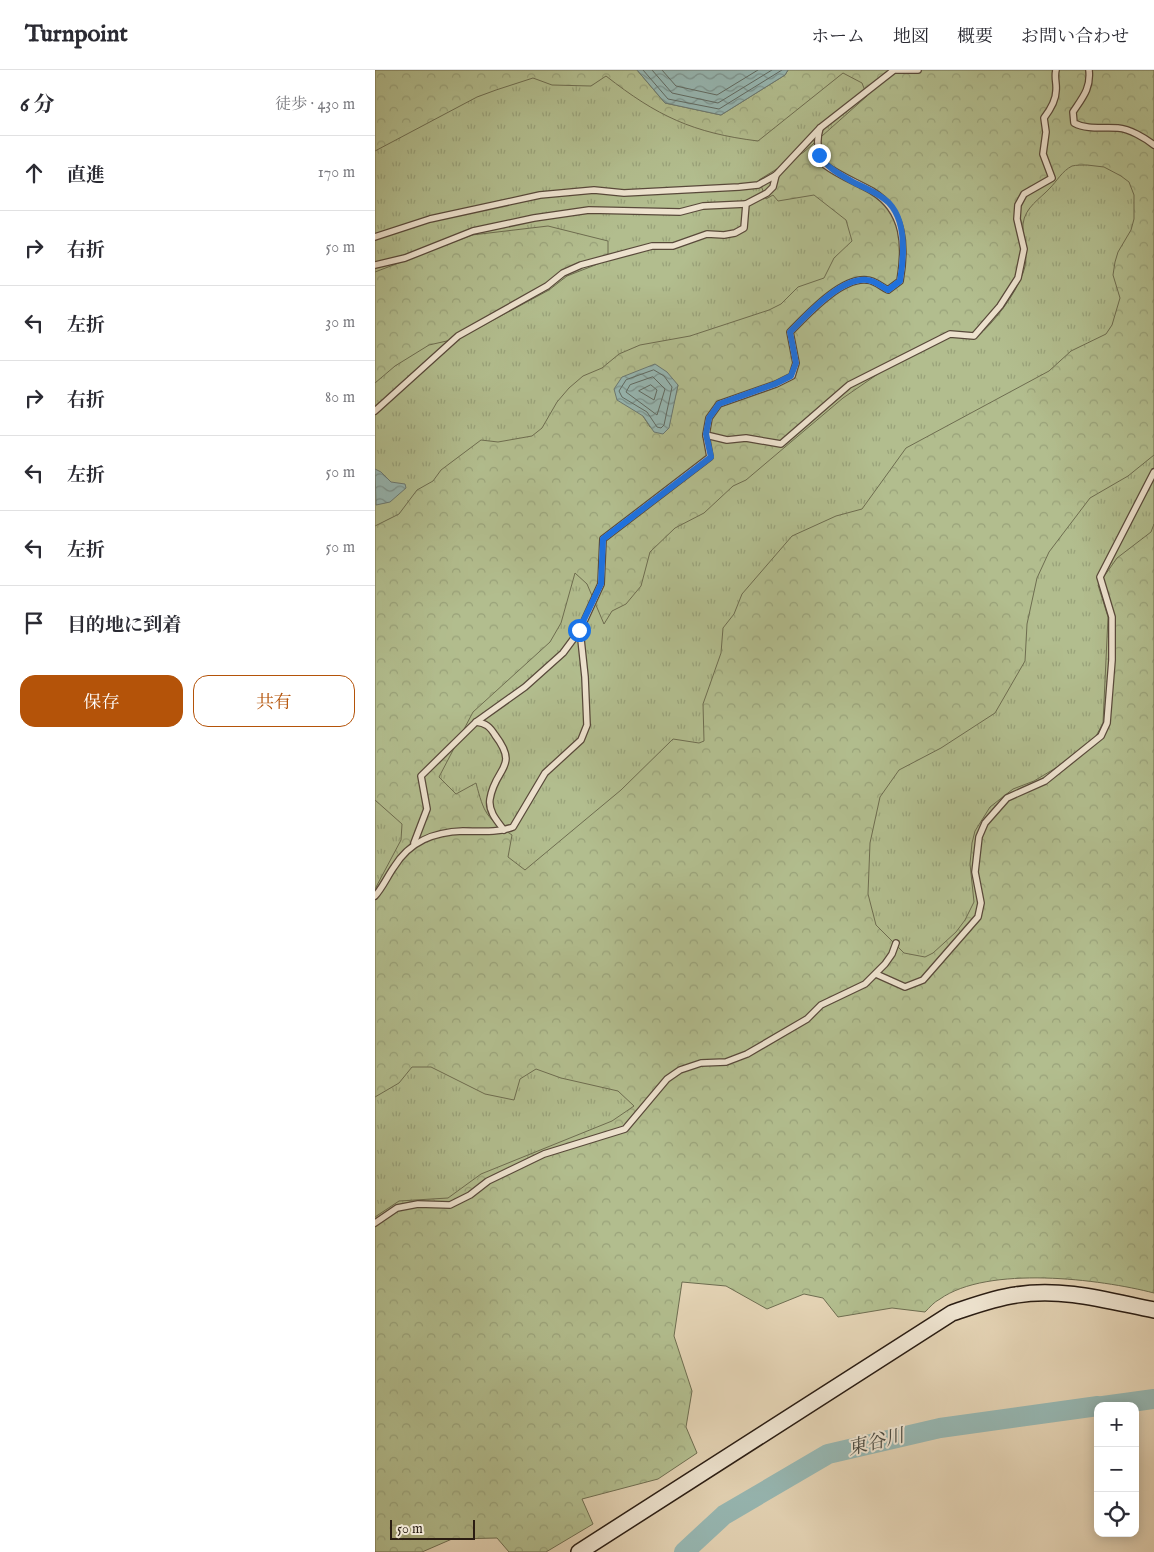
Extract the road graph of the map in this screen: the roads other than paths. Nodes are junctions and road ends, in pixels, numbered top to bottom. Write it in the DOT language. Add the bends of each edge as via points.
graph roads {
  1 [pos="918,70"];
  2 [pos="1056,70"];
  3 [pos="1089,70"];
  4 [pos="820,128"];
  5 [pos="1154,145"];
  6 [pos="776,175"];
  7 [pos="746,204"];
  8 [pos="375,237"];
  9 [pos="375,265"];
  10 [pos="375,411"];
  11 [pos="706,434"];
  12 [pos="1154,472"];
  13 [pos="579,630"];
  14 [pos="476,722"];
  15 [pos="504,830"];
  16 [pos="413,845"];
  17 [pos="375,896"];
  18 [pos="896,943"];
  19 [pos="876,974"];
  20 [pos="375,1223"];
  21 [pos="1154,1310"];
  22 [pos="579,1552"];
  1 -- 4 [label="lane" via="894,70"];
  2 -- 11 [label="lane" via="1053,78 1057,90 1045,118 1047,132 1043,154 1052,178 1024,194 1018,205 1017,219 1024,249 1018,278 1000,306 974,336 950,334 849,384 781,444 746,438 727,440"];
  3 -- 5 [label="lane" via="1087,91 1073,112 1074,123 1081,127 1120,128"];
  4 -- 6 [label="lane"];
  4 -- 11 [label="lane" via="819,155 825,165 889,203 900,223 903,264 900,281 888,290 868,279 852,281 835,292 790,332 796,363 791,376 719,404 709,418"];
  6 -- 7 [label="lane" via="773,187 767,193"];
  6 -- 8 [label="lane" via="758,185 739,188 624,193 595,190 540,195 430,218"];
  7 -- 9 [label="lane" via="703,206 680,212 589,210 534,218 473,231 405,258"];
  7 -- 10 [label="lane" via="744,228 735,233 707,234 673,246 651,246 563,273 547,286 458,336"];
  11 -- 13 [label="lane" via="711,457 603,539 601,584"];
  12 -- 19 [label="lane" via="1100,577 1112,617 1107,722 1101,736 1045,782 1007,798 985,823 979,837 975,872 981,903 978,917 923,980 905,987"];
  13 -- 14 [label="lane" via="563,653 525,687"];
  13 -- 15 [label="lane" via="587,725 581,740 545,773 513,827"];
  14 -- 15 [label="lane" via="490,727 506,749 506,763 490,799 490,809"];
  14 -- 16 [label="lane" via="421,776 427,809"];
  15 -- 16 [label="lane" via="439,834 424,837"];
  16 -- 17 [label="lane" via="394,866"];
  18 -- 19 [label="lane" via="892,954"];
  19 -- 20 [label="lane" via="865,984 821,1005 807,1020 747,1054 726,1062 701,1063 680,1070 667,1079 625,1129 545,1154 488,1181 450,1205 417,1204 397,1208"];
  21 -- 22 [label="street" via="1083,1296 1042,1293 989,1300 952,1313"];
}
